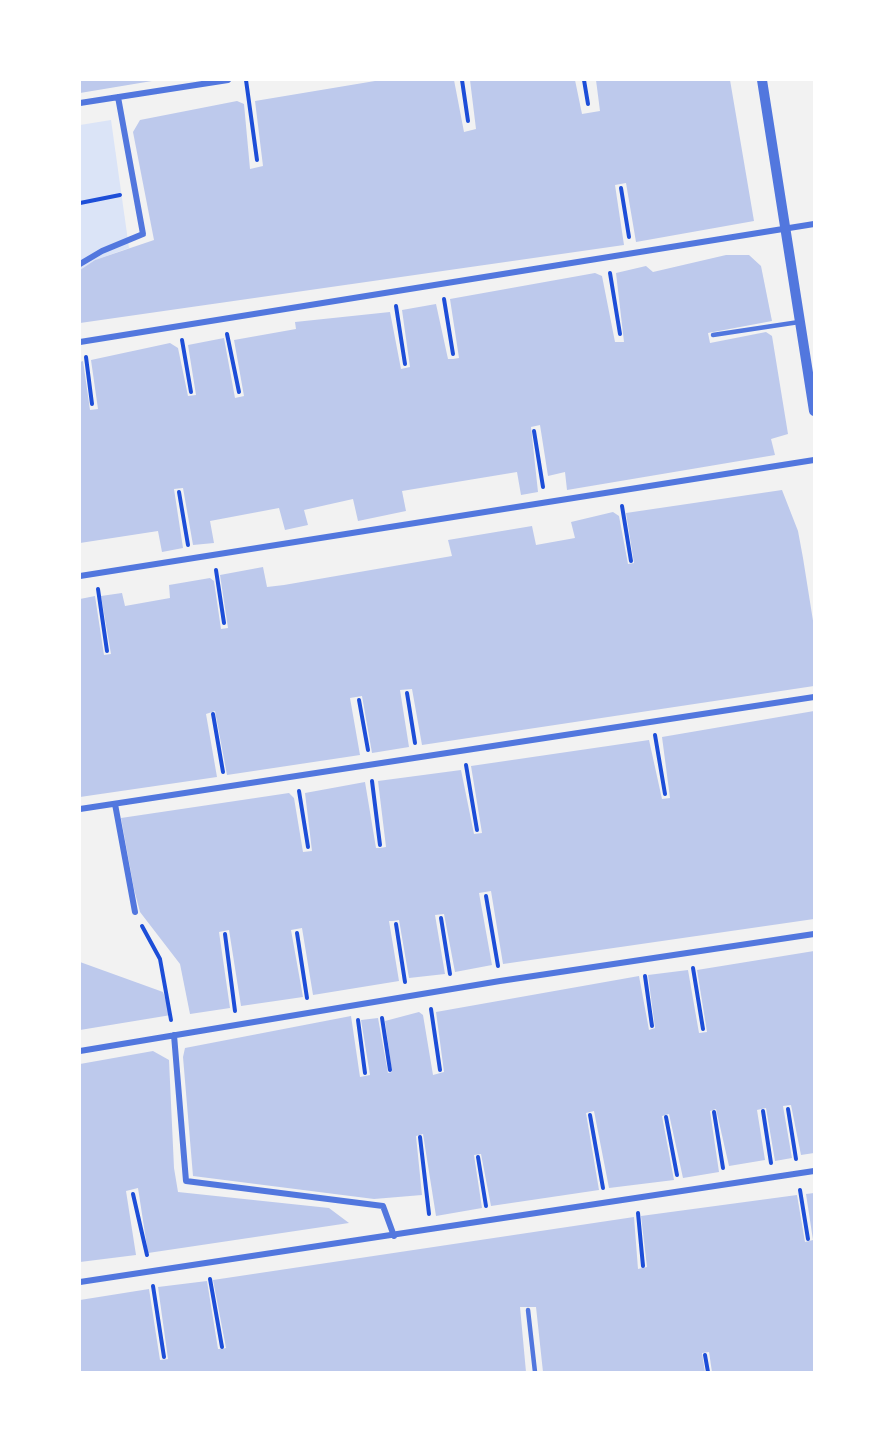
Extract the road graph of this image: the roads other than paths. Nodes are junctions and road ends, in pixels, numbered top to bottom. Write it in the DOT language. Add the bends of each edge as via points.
graph roads {
  1 [pos="228,80"];
  2 [pos="762,80"];
  3 [pos="118,97"];
  4 [pos="80,103"];
  5 [pos="814,224"];
  6 [pos="786,229"];
  7 [pos="80,264"];
  8 [pos="802,322"];
  9 [pos="713,335"];
  10 [pos="82,342"];
  11 [pos="814,411"];
  12 [pos="814,460"];
  13 [pos="80,576"];
  14 [pos="814,697"];
  15 [pos="115,804"];
  16 [pos="80,809"];
  17 [pos="135,912"];
  18 [pos="814,934"];
  19 [pos="174,1035"];
  20 [pos="80,1051"];
  21 [pos="814,1171"];
  22 [pos="394,1236"];
  23 [pos="80,1282"];
  24 [pos="528,1310"];
  25 [pos="535,1372"];
  1 -- 3 [label="street"];
  2 -- 6 [label="street"];
  3 -- 4 [label="street"];
  3 -- 7 [label="street" via="142,234"];
  5 -- 6 [label="street"];
  6 -- 8 [label="street"];
  6 -- 10 [label="street"];
  8 -- 9 [label="lane"];
  8 -- 11 [label="street"];
  12 -- 13 [label="street"];
  14 -- 15 [label="street"];
  15 -- 16 [label="street"];
  15 -- 17 [label="street"];
  18 -- 19 [label="street"];
  19 -- 20 [label="street"];
  19 -- 22 [label="street" via="186,1181 383,1206"];
  21 -- 22 [label="street"];
  22 -- 23 [label="street"];
  24 -- 25 [label="lane"];
}
